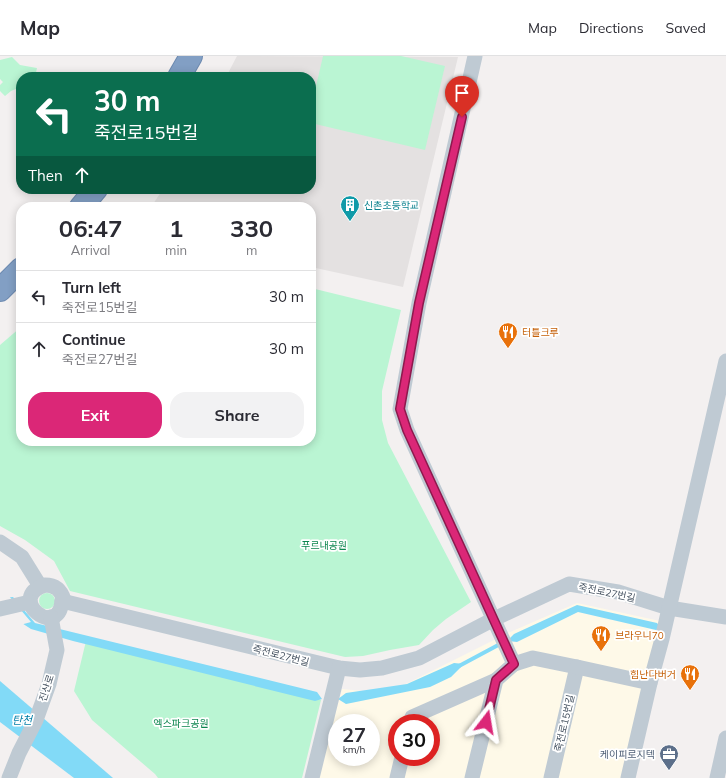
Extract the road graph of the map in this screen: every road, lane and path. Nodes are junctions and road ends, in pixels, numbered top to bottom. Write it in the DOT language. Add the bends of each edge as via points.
graph roads {
  1 [pos="191,56"];
  2 [pos="206,56"];
  3 [pos="475,56"];
  4 [pos="182,72"];
  5 [pos="197,72"];
  6 [pos="92,194"];
  7 [pos="109,194"];
  8 [pos="85,202"];
  9 [pos="102,202"];
  10 [pos="16,275"];
  11 [pos="0,290"];
  12 [pos="16,292"];
  13 [pos="0,308"];
  14 [pos="726,361"];
  15 [pos="0,542"];
  16 [pos="40,586"];
  17 [pos="62,601"];
  18 [pos="24,603"];
  19 [pos="669,608"];
  20 [pos="0,609"];
  21 [pos="726,617"];
  22 [pos="494,619"];
  23 [pos="53,623"];
  24 [pos="513,662"];
  25 [pos="577,667"];
  26 [pos="339,668"];
  27 [pos="496,680"];
  28 [pos="650,683"];
  29 [pos="419,714"];
  30 [pos="726,738"];
  31 [pos="400,766"];
  32 [pos="10,778"];
  33 [pos="312,778"];
  34 [pos="397,778"];
  35 [pos="472,778"];
  36 [pos="551,778"];
  37 [pos="628,778"];
  38 [pos="716,778"];
  1 -- 4 [label="highway"];
  2 -- 5 [label="highway"];
  3 -- 22 [label="street" via="419,303 400,409 407,430"];
  6 -- 8 [label="highway"];
  7 -- 9 [label="highway"];
  10 -- 11 [label="highway"];
  12 -- 13 [label="highway"];
  14 -- 19 [label="street"];
  15 -- 16 [label="street" via="22,557"];
  16 -- 17 [label="street" via="55,586 62,595"];
  16 -- 18 [label="street"];
  17 -- 23 [label="street" via="61,610"];
  17 -- 26 [label="street, 죽전로27번길"];
  18 -- 20 [label="street"];
  18 -- 23 [label="street"];
  19 -- 21 [label="street, 죽전로27번길"];
  19 -- 22 [label="street, 죽전로27번길" via="618,592 569,584"];
  19 -- 28 [label="street"];
  22 -- 24 [label="street"];
  22 -- 26 [label="street, 죽전로27번길" via="419,658 382,668"];
  23 -- 32 [label="street, 진산로" via="57,650 49,684"];
  24 -- 25 [label="street" via="533,658"];
  24 -- 27 [label="street"];
  25 -- 28 [label="street"];
  25 -- 36 [label="street, 죽전로15번길"];
  26 -- 33 [label="street"];
  27 -- 29 [label="street"];
  27 -- 35 [label="street"];
  28 -- 37 [label="street"];
  30 -- 38 [label="street"];
  31 -- 34 [label="street"];
}
